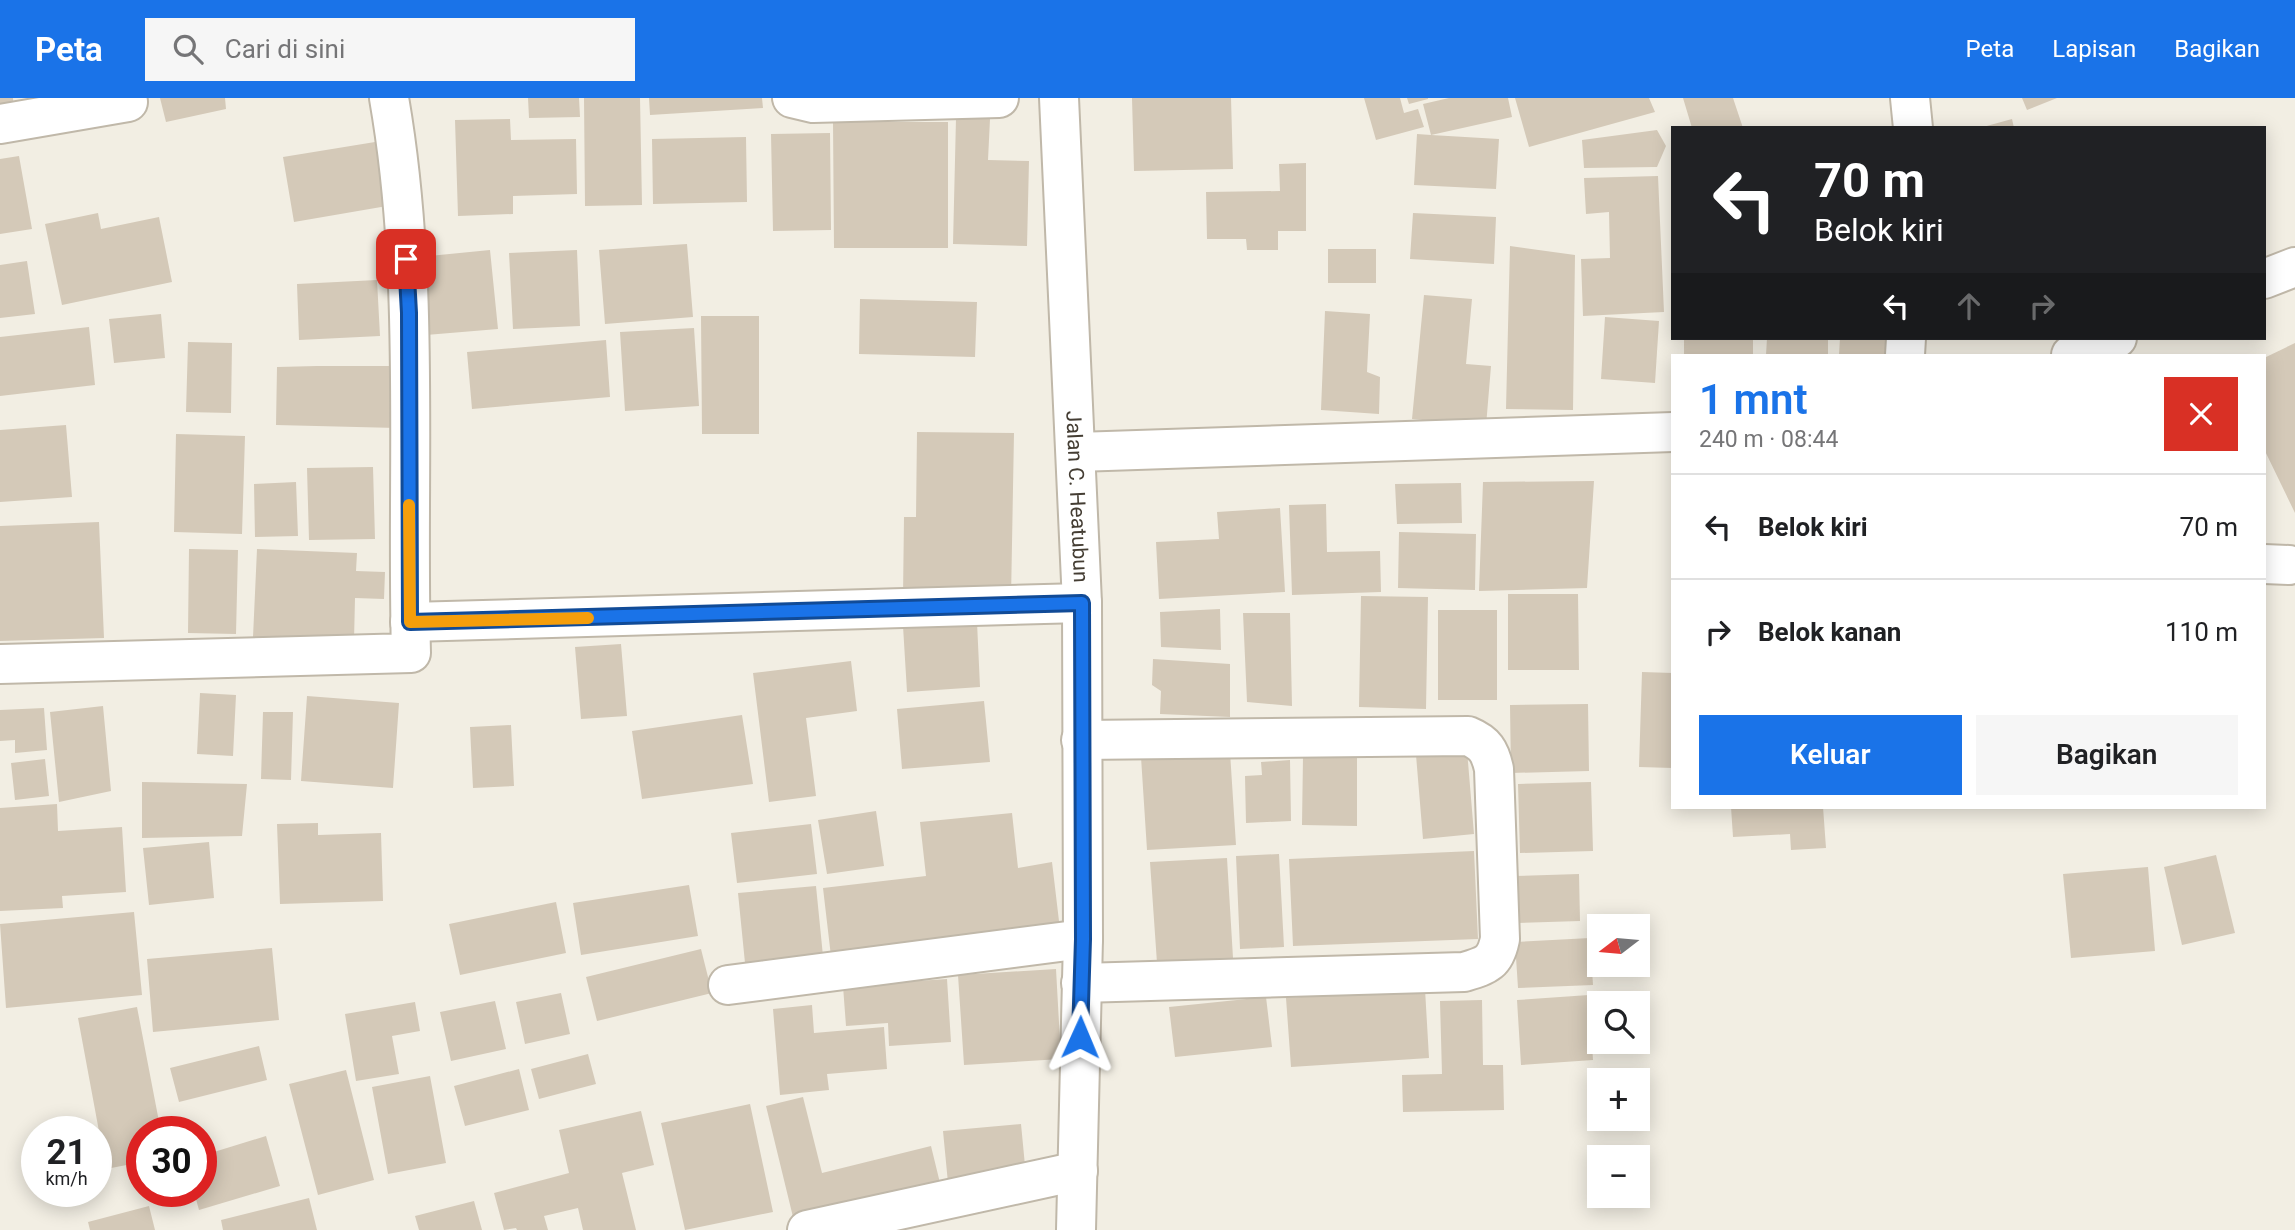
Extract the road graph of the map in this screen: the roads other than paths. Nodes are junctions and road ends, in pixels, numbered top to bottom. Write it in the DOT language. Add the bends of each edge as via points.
graph roads {
  1 [pos="389,98"];
  2 [pos="792,98"];
  3 [pos="999,98"];
  4 [pos="1059,98"];
  5 [pos="1910,98"];
  6 [pos="128,102"];
  7 [pos="0,124"];
  8 [pos="1913,126"];
  9 [pos="2295,267"];
  10 [pos="2266,278"];
  11 [pos="2112,340"];
  12 [pos="2074,354"];
  13 [pos="1671,432"];
  14 [pos="1077,452"];
  15 [pos="1082,603"];
  16 [pos="410,622"];
  17 [pos="0,664"];
  18 [pos="1081,740"];
  19 [pos="1083,939"];
  20 [pos="1081,982"];
  21 [pos="729,985"];
  22 [pos="1078,1171"];
  23 [pos="807,1230"];
  24 [pos="1076,1230"];
  1 -- 16 [label="street" via="403,190 409,313"];
  2 -- 3 [label="street" via="813,103"];
  4 -- 14 [label="street, Jalan C. Heatubun"];
  5 -- 8 [label="street"];
  6 -- 7 [label="street"];
  9 -- 10 [label="street"];
  11 -- 12 [label="street"];
  13 -- 14 [label="street"];
  14 -- 15 [label="street, Jalan C. Heatubun"];
  15 -- 16 [label="street"];
  15 -- 18 [label="street, Jalan C. Heatubun"];
  16 -- 17 [label="street" via="411,653"];
  18 -- 19 [label="street, Jalan C. Heatubun"];
  18 -- 20 [label="street" via="1468,736 1483,742 1494,769 1500,939 1496,955 1485,966 1464,972"];
  19 -- 20 [label="street, Jalan C. Heatubun"];
  19 -- 21 [label="street"];
  20 -- 22 [label="street, Jalan C. Heatubun"];
  22 -- 23 [label="street"];
  22 -- 24 [label="street, Jalan C. Heatubun"];
}
